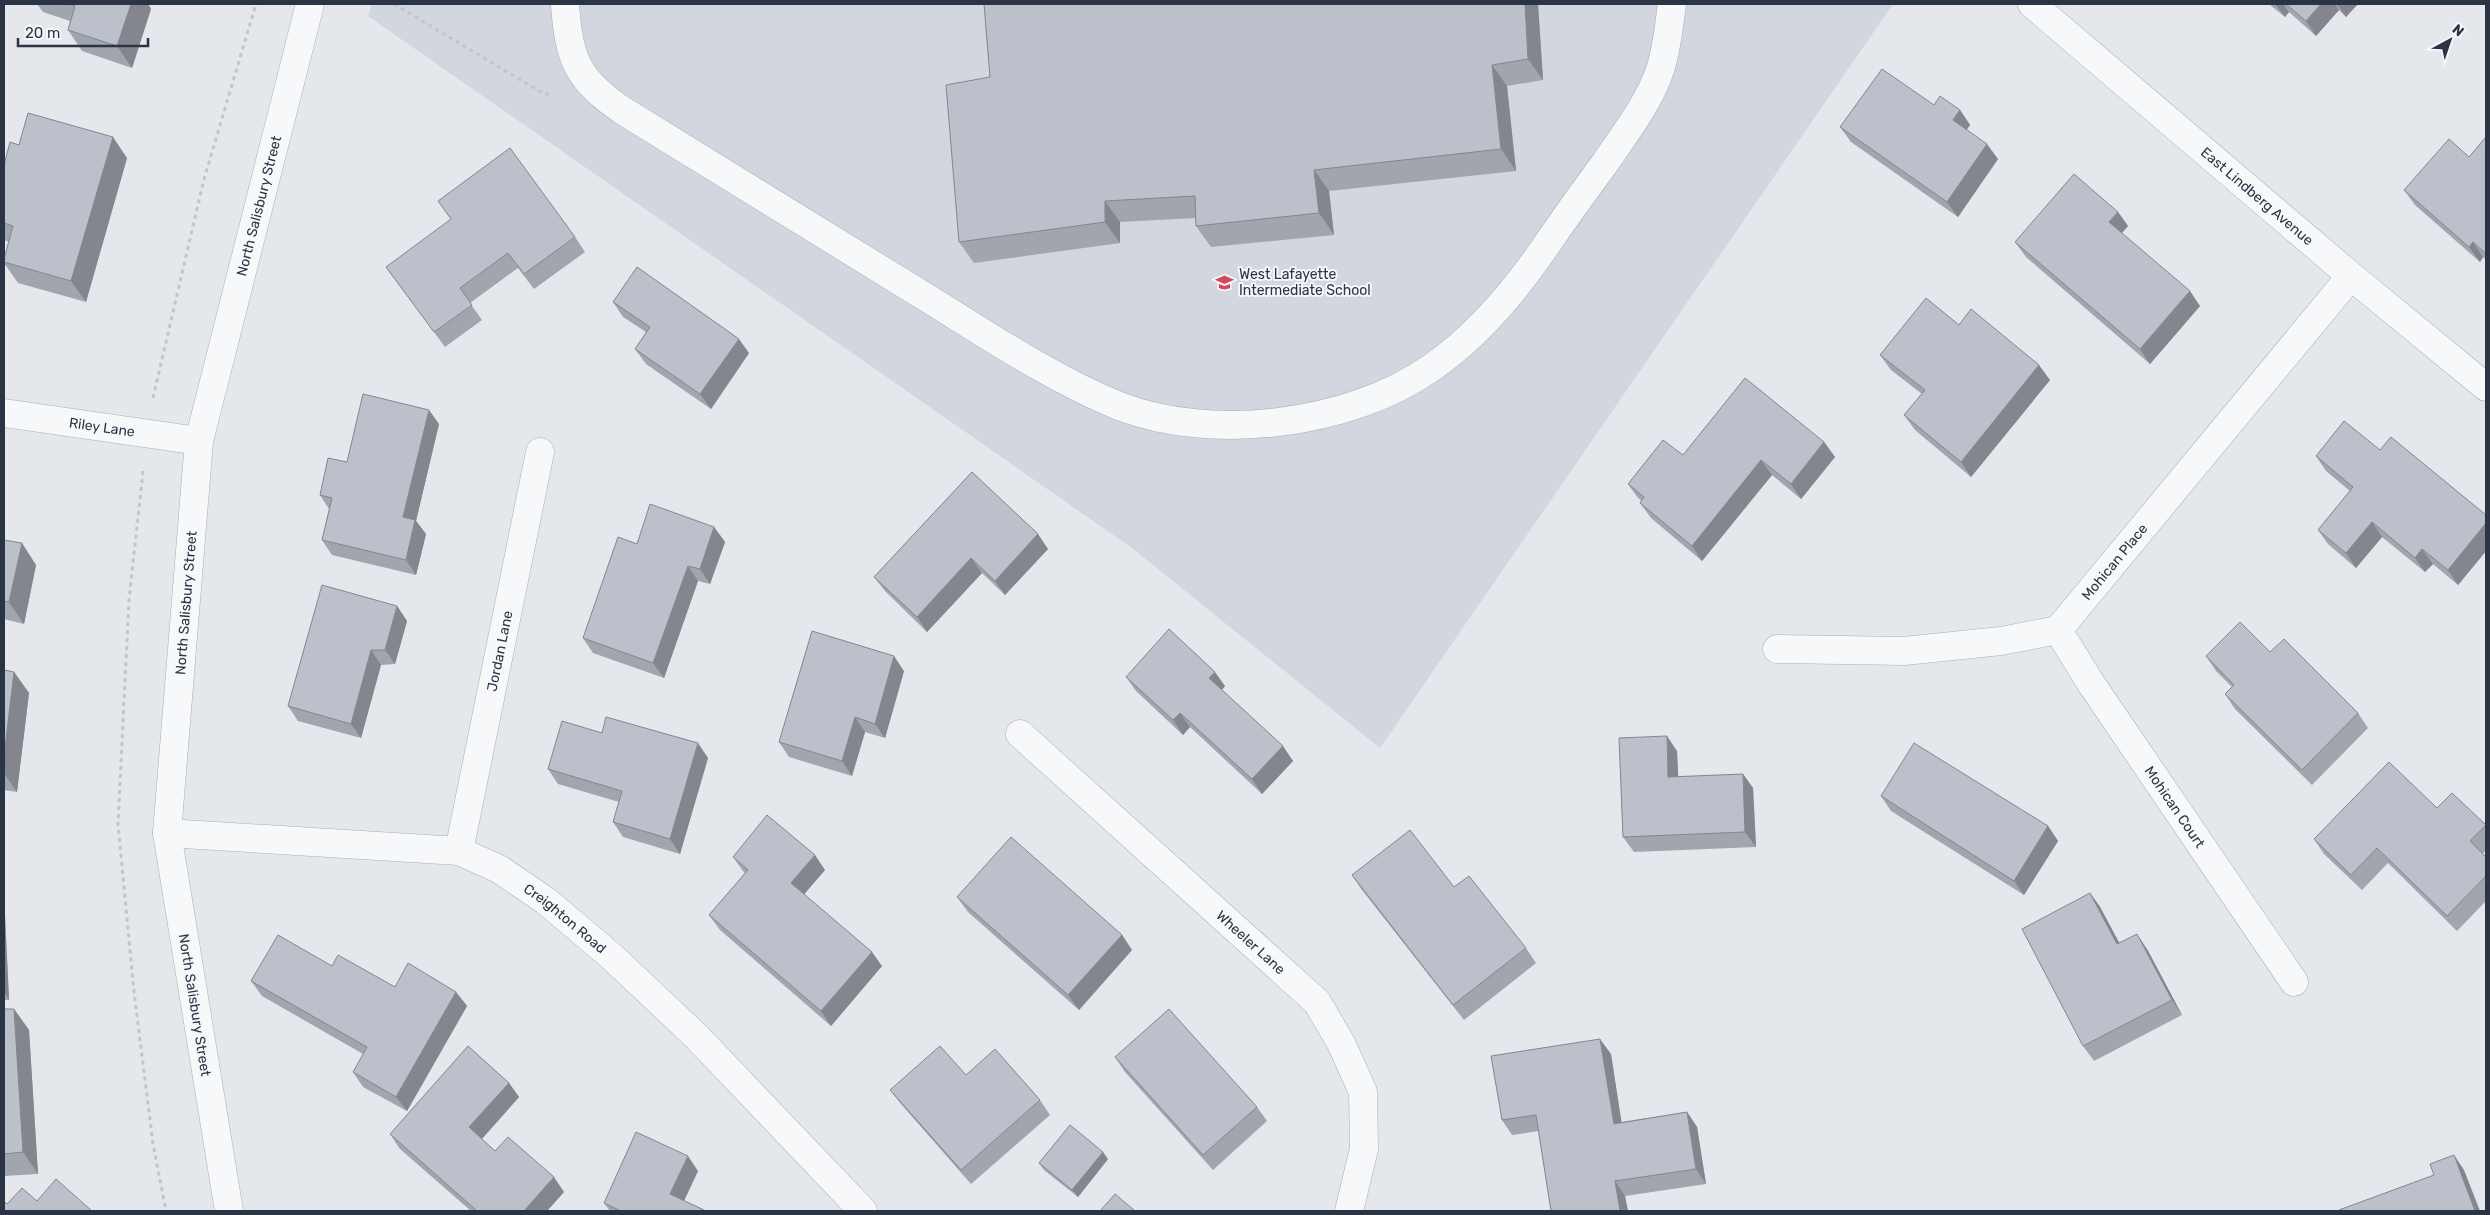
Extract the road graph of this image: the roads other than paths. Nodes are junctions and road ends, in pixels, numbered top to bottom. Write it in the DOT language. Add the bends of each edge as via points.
graph roads {
  1 [pos="310,4"];
  2 [pos="565,4"];
  3 [pos="1672,4"];
  4 [pos="2032,4"];
  5 [pos="2351,276"];
  6 [pos="2486,387"];
  7 [pos="4,413"];
  8 [pos="199,441"];
  9 [pos="540,452"];
  10 [pos="2058,630"];
  11 [pos="1777,649"];
  12 [pos="1020,734"];
  13 [pos="167,834"];
  14 [pos="459,851"];
  15 [pos="2294,982"];
  16 [pos="229,1211"];
  17 [pos="863,1211"];
  18 [pos="1349,1211"];
  1 -- 8 [label="street, North Salisbury Street"];
  2 -- 3 [label="street" via="572,56 586,80 604,98 1000,343 1081,388 1120,406 1162,418 1210,425 1254,425 1298,418 1387,394 1431,368 1465,340 1506,299 1644,108 1660,69"];
  4 -- 5 [label="street, East Lindberg Avenue"];
  5 -- 6 [label="street, East Lindberg Avenue"];
  5 -- 10 [label="street, Mohican Place"];
  7 -- 8 [label="street, Riley Lane"];
  8 -- 13 [label="street, North Salisbury Street"];
  9 -- 14 [label="street, Jordan Lane"];
  10 -- 11 [label="street" via="2001,641 1904,651"];
  10 -- 15 [label="street, Mohican Court"];
  12 -- 18 [label="street, Wheeler Lane" via="1316,1002 1342,1045 1363,1092 1364,1150"];
  13 -- 14 [label="street, Creighton Road"];
  13 -- 16 [label="street, North Salisbury Street"];
  14 -- 17 [label="street, Creighton Road" via="499,869 546,901 611,956 695,1036"];
}
